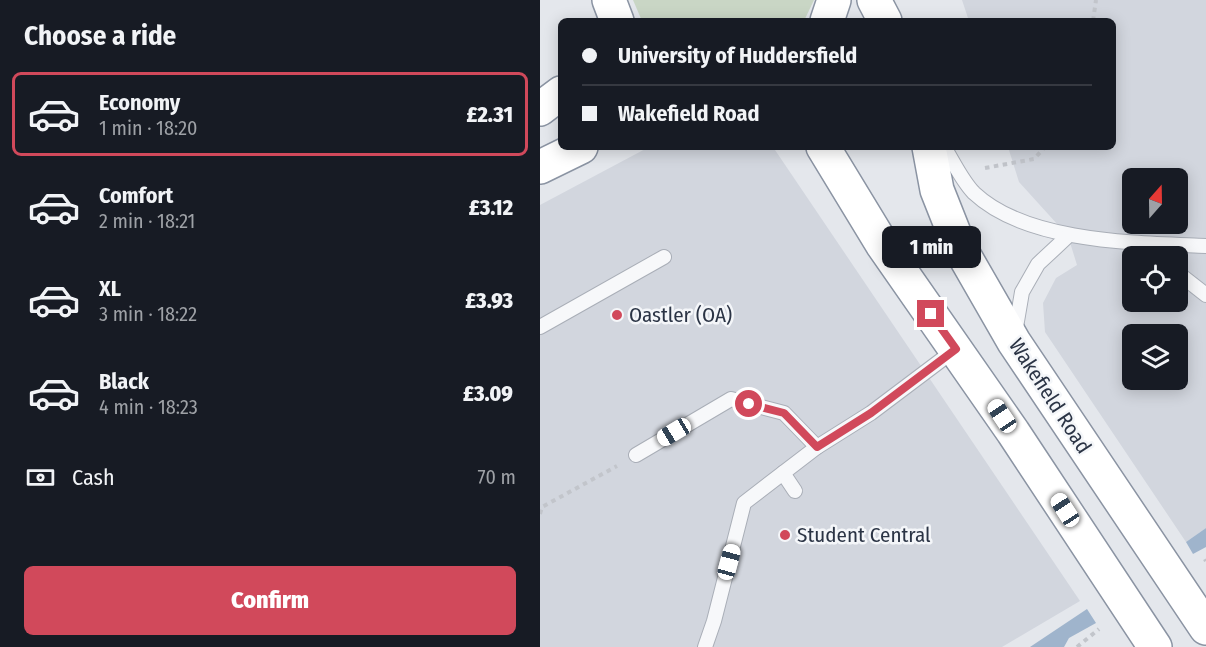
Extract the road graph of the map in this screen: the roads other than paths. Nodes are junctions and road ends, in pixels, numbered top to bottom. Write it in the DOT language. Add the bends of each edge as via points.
graph roads {
  1 [pos="604,0"];
  2 [pos="609,0"];
  3 [pos="834,0"];
  4 [pos="874,0"];
  5 [pos="899,0"];
  6 [pos="598,18"];
  7 [pos="616,18"];
  8 [pos="828,18"];
  9 [pos="883,18"];
  10 [pos="903,18"];
  11 [pos="558,95"];
  12 [pos="540,109"];
  13 [pos="575,150"];
  14 [pos="825,150"];
  15 [pos="930,150"];
  16 [pos="946,150"];
  17 [pos="540,166"];
  18 [pos="1068,236"];
  19 [pos="1138,243"];
  20 [pos="1142,246"];
  21 [pos="1206,246"];
  22 [pos="664,257"];
  23 [pos="1188,281"];
  24 [pos="1206,295"];
  25 [pos="540,327"];
  26 [pos="1014,342"];
  27 [pos="956,349"];
  28 [pos="817,447"];
  29 [pos="636,455"];
  30 [pos="783,473"];
  31 [pos="795,491"];
  32 [pos="1206,628"];
  33 [pos="705,647"];
  34 [pos="1155,647"];
  1 -- 6 [label="highway"];
  2 -- 7 [label="highway"];
  3 -- 8 [label="highway"];
  4 -- 9 [label="highway"];
  5 -- 10 [label="highway"];
  11 -- 12 [label="highway"];
  13 -- 17 [label="highway"];
  14 -- 27 [label="highway" via="882,244"];
  15 -- 26 [label="highway, Wakefield Road" via="938,190 960,248"];
  16 -- 18 [label="lane" via="973,192 995,209"];
  18 -- 19 [label="lane"];
  18 -- 26 [label="lane" via="1038,264 1022,292"];
  19 -- 20 [label="lane"];
  19 -- 21 [label="lane"];
  22 -- 25 [label="lane"];
  23 -- 24 [label="lane"];
  26 -- 32 [label="highway, Wakefield Road"];
  27 -- 28 [label="lane" via="871,413"];
  27 -- 34 [label="highway"];
  28 -- 29 [label="lane" via="784,413 731,399"];
  28 -- 30 [label="lane"];
  30 -- 31 [label="lane"];
  30 -- 33 [label="lane" via="744,503"];
}
